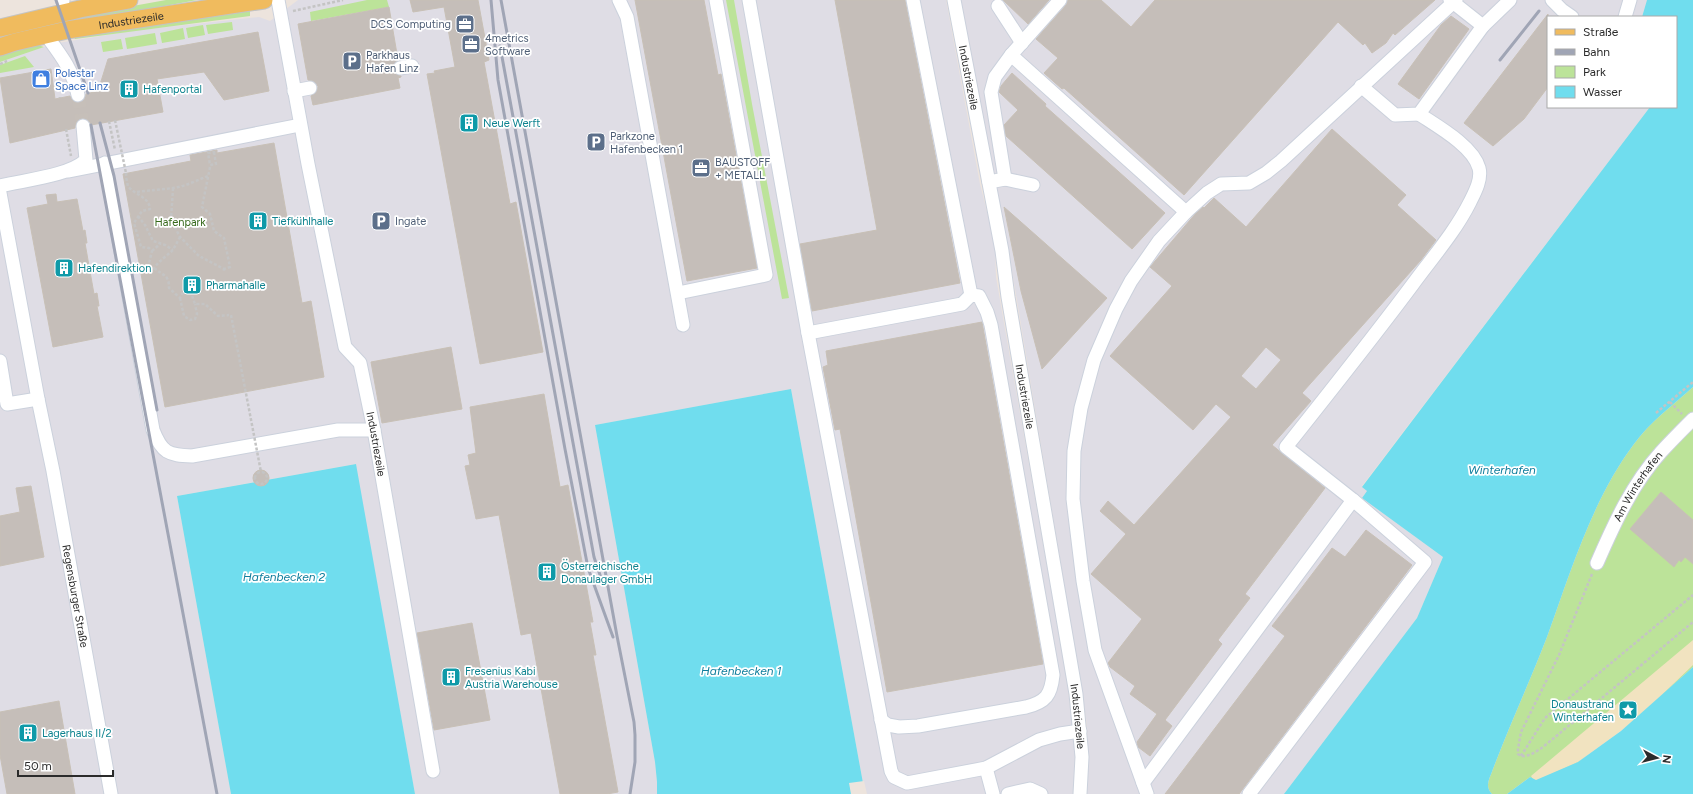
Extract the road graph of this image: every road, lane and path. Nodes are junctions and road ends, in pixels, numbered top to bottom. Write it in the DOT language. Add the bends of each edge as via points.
graph roads {
  1 [pos="129,0"];
  2 [pos="264,0"];
  3 [pos="278,0"];
  4 [pos="343,0"];
  5 [pos="619,0"];
  6 [pos="716,0"];
  7 [pos="749,0"];
  8 [pos="913,0"];
  9 [pos="954,0"];
  10 [pos="1060,0"];
  11 [pos="1510,0"];
  12 [pos="1552,0"];
  13 [pos="1630,0"];
  14 [pos="1453,1"];
  15 [pos="319,5"];
  16 [pos="998,6"];
  17 [pos="1571,16"];
  18 [pos="1625,16"];
  19 [pos="1483,26"];
  20 [pos="0,28"];
  21 [pos="46,34"];
  22 [pos="1022,43"];
  23 [pos="0,47"];
  24 [pos="1011,55"];
  25 [pos="1362,86"];
  26 [pos="310,88"];
  27 [pos="294,91"];
  28 [pos="78,95"];
  29 [pos="1419,114"];
  30 [pos="115,120"];
  31 [pos="109,121"];
  32 [pos="300,125"];
  33 [pos="83,126"];
  34 [pos="116,154"];
  35 [pos="105,163"];
  36 [pos="210,166"];
  37 [pos="69,171"];
  38 [pos="208,176"];
  39 [pos="1005,178"];
  40 [pos="989,182"];
  41 [pos="1033,185"];
  42 [pos="0,186"];
  43 [pos="173,188"];
  44 [pos="137,192"];
  45 [pos="0,193"];
  46 [pos="1186,212"];
  47 [pos="138,216"];
  48 [pos="180,238"];
  49 [pos="160,243"];
  50 [pos="172,250"];
  51 [pos="152,251"];
  52 [pos="154,268"];
  53 [pos="678,293"];
  54 [pos="971,295"];
  55 [pos="180,298"];
  56 [pos="195,304"];
  57 [pos="683,324"];
  58 [pos="808,333"];
  59 [pos="0,361"];
  60 [pos="1693,382"];
  61 [pos="38,399"];
  62 [pos="1670,402"];
  63 [pos="1673,405"];
  64 [pos="1656,413"];
  65 [pos="1693,419"];
  66 [pos="374,430"];
  67 [pos="261,472"];
  68 [pos="1353,500"];
  69 [pos="1597,564"];
  70 [pos="1693,595"];
  71 [pos="1693,622"];
  72 [pos="881,720"];
  73 [pos="1080,731"];
  74 [pos="1521,756"];
  75 [pos="986,768"];
  76 [pos="433,771"];
  77 [pos="907,789"];
  78 [pos="1145,789"];
  79 [pos="111,794"];
  80 [pos="993,794"];
  81 [pos="1008,794"];
  82 [pos="1041,794"];
  83 [pos="1080,794"];
  84 [pos="1249,794"];
  1 -- 20 [label="main road, Industriezeile"];
  2 -- 21 [label="main road, Industriezeile"];
  3 -- 27 [label="street, Industriezeile"];
  4 -- 15 [label="path"];
  5 -- 53 [label="street" via="627,17"];
  6 -- 53 [label="street" via="766,276"];
  7 -- 58 [label="street"];
  8 -- 54 [label="street"];
  9 -- 40 [label="street, Industriezeile"];
  10 -- 22 [label="street"];
  11 -- 19 [label="street"];
  12 -- 17 [label="street"];
  13 -- 18 [label="street"];
  14 -- 19 [label="street"];
  14 -- 25 [label="street"];
  16 -- 22 [label="street"];
  19 -- 29 [label="street"];
  21 -- 23 [label="main road, Industriezeile"];
  21 -- 28 [label="street" via="74,78"];
  22 -- 24 [label="street"];
  24 -- 39 [label="street" via="995,77 991,92"];
  24 -- 46 [label="street"];
  25 -- 29 [label="street" via="1395,115"];
  25 -- 46 [label="street" via="1266,173 1249,183 1221,184"];
  26 -- 27 [label="street"];
  27 -- 32 [label="street, Industriezeile"];
  29 -- 68 [label="street" via="1453,137 1475,157 1479,181 1456,226 1371,340 1286,447"];
  30 -- 44 [label="path, bridge" via="128,186"];
  31 -- 34 [label="path"];
  32 -- 35 [label="street"];
  32 -- 66 [label="street, Industriezeile" via="345,348 360,363"];
  33 -- 37 [label="street" via="86,160"];
  35 -- 37 [label="street"];
  35 -- 66 [label="street" via="153,430 162,449 177,455 192,456 338,430"];
  36 -- 36 [label="path" via="216,164 214,152 208,153"];
  36 -- 38 [label="path"];
  37 -- 42 [label="street"];
  38 -- 43 [label="path"];
  38 -- 48 [label="path" via="202,207 210,214 214,231 224,238 230,267 224,270 199,256"];
  39 -- 40 [label="street"];
  39 -- 41 [label="street"];
  40 -- 73 [label="street, Industriezeile"];
  43 -- 44 [label="path"];
  43 -- 48 [label="path" via="171,220"];
  44 -- 47 [label="path" via="150,209 142,211"];
  45 -- 61 [label="street, Regensburger Straße"];
  46 -- 78 [label="street" via="1148,255 1116,309 1086,386 1076,429 1074,451 1073,499 1094,650"];
  47 -- 49 [label="path" via="150,238"];
  47 -- 51 [label="path" via="134,222 141,247"];
  48 -- 50 [label="path"];
  49 -- 50 [label="path"];
  49 -- 51 [label="path"];
  50 -- 52 [label="path"];
  51 -- 52 [label="path" via="148,267 152,271"];
  52 -- 55 [label="path" via="167,276 169,288"];
  53 -- 57 [label="street"];
  54 -- 58 [label="street" via="962,304"];
  54 -- 72 [label="street" via="979,296 991,325 1053,675 1052,688 1046,698 1038,704 1026,707 918,726 899,727 888,725"];
  55 -- 56 [label="path" via="186,287"];
  55 -- 56 [label="path" via="184,316 193,321 197,314"];
  56 -- 67 [label="path, bridge" via="205,304 218,316 230,315"];
  58 -- 72 [label="street"];
  59 -- 61 [label="street" via="7,404"];
  60 -- 62 [label="path"];
  61 -- 79 [label="street, Regensburger Straße"];
  62 -- 63 [label="path"];
  62 -- 64 [label="path"];
  65 -- 69 [label="street, Am Winterhafen" via="1660,452 1638,483 1620,514"];
  66 -- 76 [label="street, Industriezeile"];
  67 -- 67 [label="path" via="265,473 267,478 265,483 261,484 255,479 255,475"];
  68 -- 78 [label="street"];
  68 -- 84 [label="street" via="1425,562"];
  69 -- 74 [label="path" via="1559,655 1521,732 1518,754"];
  70 -- 74 [label="path" via="1545,718"];
  71 -- 74 [label="path" via="1554,738 1536,751"];
  72 -- 77 [label="street" via="891,771"];
  73 -- 75 [label="street" via="1039,740"];
  73 -- 83 [label="street, Industriezeile"];
  75 -- 77 [label="street"];
  75 -- 80 [label="street"];
  81 -- 82 [label="street" via="1030,789"];
}
